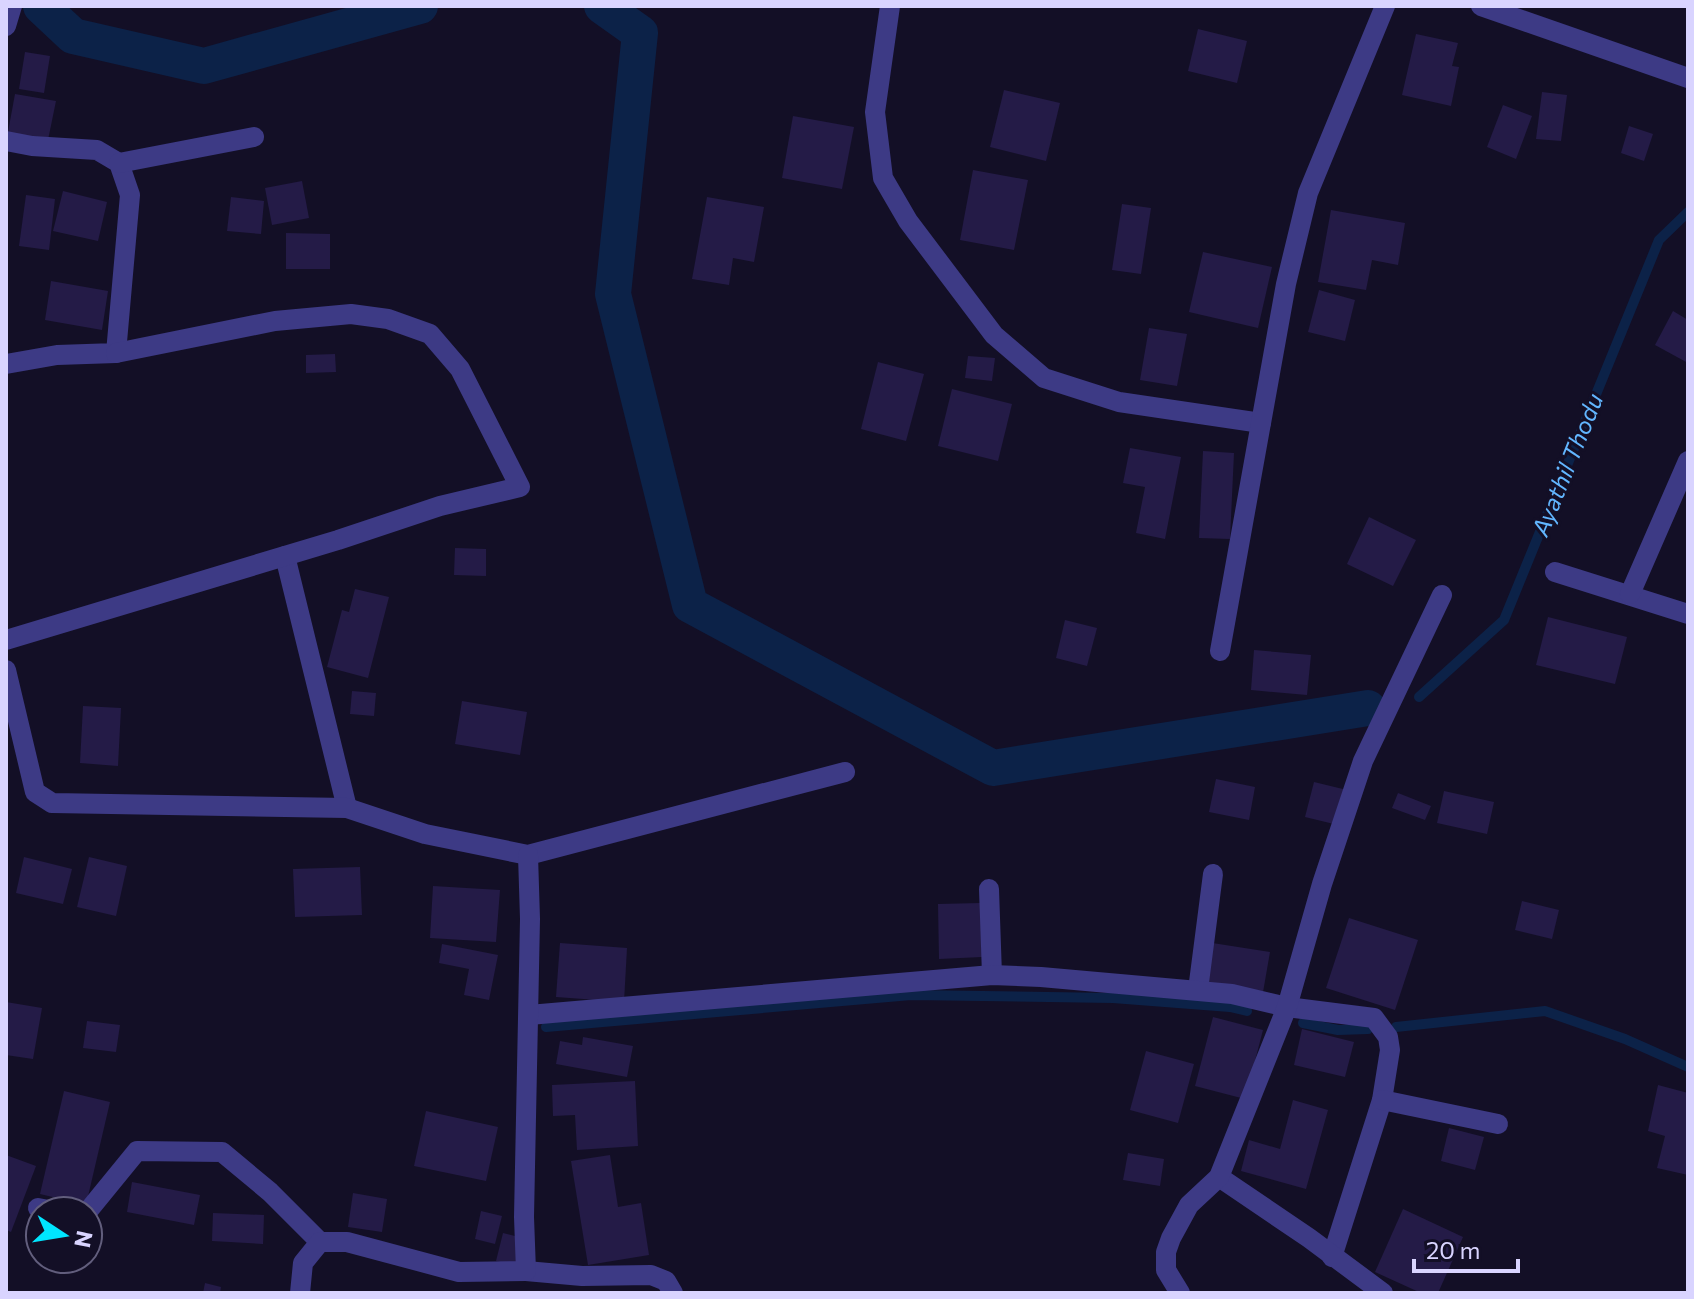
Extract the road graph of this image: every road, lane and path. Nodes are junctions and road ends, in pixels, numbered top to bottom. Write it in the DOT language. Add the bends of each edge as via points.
graph roads {
  1 [pos="12,6"];
  2 [pos="890,6"];
  3 [pos="1385,6"];
  4 [pos="1481,6"];
  5 [pos="6,26"];
  6 [pos="1685,76"];
  7 [pos="254,137"];
  8 [pos="6,141"];
  9 [pos="119,163"];
  10 [pos="116,353"];
  11 [pos="6,364"];
  12 [pos="1261,423"];
  13 [pos="1688,461"];
  14 [pos="285,556"];
  15 [pos="1555,572"];
  16 [pos="1630,594"];
  17 [pos="1442,595"];
  18 [pos="1688,614"];
  19 [pos="6,640"];
  20 [pos="1220,651"];
  21 [pos="6,670"];
  22 [pos="845,772"];
  23 [pos="347,808"];
  24 [pos="528,855"];
  25 [pos="1213,874"];
  26 [pos="989,889"];
  27 [pos="992,975"];
  28 [pos="1198,990"];
  29 [pos="1287,1007"];
  30 [pos="529,1015"];
  31 [pos="1382,1100"];
  32 [pos="1498,1124"];
  33 [pos="1219,1177"];
  34 [pos="101,1195"];
  35 [pos="320,1242"];
  36 [pos="1332,1257"];
  37 [pos="526,1271"];
  38 [pos="300,1293"];
  39 [pos="673,1293"];
  40 [pos="1180,1293"];
  41 [pos="1383,1293"];
  1 -- 5 [label="street"];
  2 -- 12 [label="street" via="875,112 883,178 908,221 994,335 1044,378 1119,402"];
  3 -- 12 [label="street" via="1308,193"];
  4 -- 6 [label="street"];
  7 -- 9 [label="street"];
  8 -- 9 [label="street" via="97,150"];
  9 -- 10 [label="street" via="130,195"];
  10 -- 11 [label="street"];
  10 -- 14 [label="street" via="275,321 351,314 388,319 430,334 460,369 520,487 440,506"];
  12 -- 20 [label="street"];
  13 -- 16 [label="street"];
  14 -- 19 [label="street"];
  14 -- 23 [label="street"];
  15 -- 16 [label="street"];
  16 -- 18 [label="street"];
  17 -- 29 [label="street" via="1363,761"];
  21 -- 23 [label="street" via="35,792 52,803"];
  22 -- 24 [label="street"];
  23 -- 24 [label="street" via="425,834"];
  24 -- 30 [label="street"];
  25 -- 28 [label="street"];
  26 -- 27 [label="street"];
  27 -- 28 [label="street"];
  27 -- 30 [label="street"];
  28 -- 29 [label="street"];
  29 -- 31 [label="street" via="1374,1018 1388,1037 1390,1050"];
  29 -- 33 [label="street"];
  30 -- 37 [label="street"];
  31 -- 32 [label="street"];
  31 -- 36 [label="street"];
  33 -- 36 [label="street"];
  33 -- 40 [label="street" via="1189,1205 1166,1252 1166,1270"];
  34 -- 35 [label="street" via="137,1151 222,1152"];
  35 -- 37 [label="street" via="347,1242 459,1272"];
  35 -- 38 [label="street" via="303,1263"];
  36 -- 41 [label="street"];
  37 -- 39 [label="street" via="651,1275 666,1281"];
}
